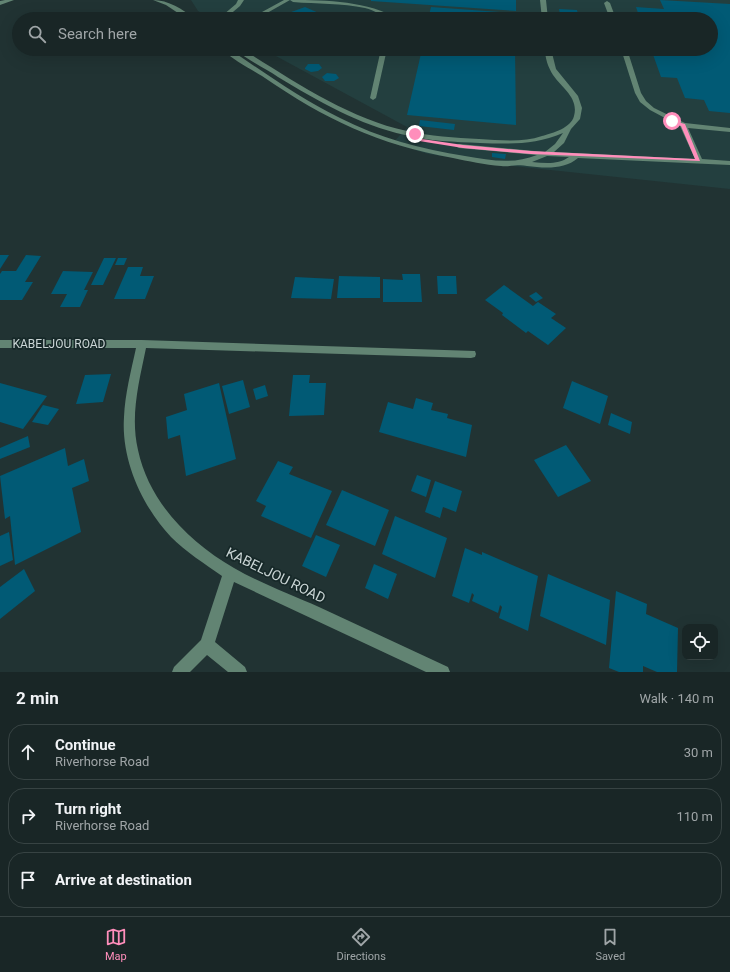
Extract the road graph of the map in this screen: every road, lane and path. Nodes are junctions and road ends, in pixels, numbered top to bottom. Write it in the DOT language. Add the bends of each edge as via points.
graph roads {
  1 [pos="11,0"];
  2 [pos="150,0"];
  3 [pos="156,0"];
  4 [pos="241,0"];
  5 [pos="288,0"];
  6 [pos="293,0"];
  7 [pos="543,0"];
  8 [pos="0,3"];
  9 [pos="607,3"];
  10 [pos="166,11"];
  11 [pos="180,12"];
  12 [pos="230,12"];
  13 [pos="265,12"];
  14 [pos="382,12"];
  15 [pos="544,12"];
  16 [pos="610,12"];
  17 [pos="236,56"];
  18 [pos="250,56"];
  19 [pos="382,56"];
  20 [pos="549,56"];
  21 [pos="626,56"];
  22 [pos="372,98"];
  23 [pos="683,125"];
  24 [pos="568,128"];
  25 [pos="730,130"];
  26 [pos="415,134"];
  27 [pos="453,146"];
  28 [pos="547,153"];
  29 [pos="576,155"];
  30 [pos="449,156"];
  31 [pos="698,160"];
  32 [pos="730,163"];
  33 [pos="519,164"];
  34 [pos="0,344"];
  35 [pos="142,344"];
  36 [pos="471,354"];
  37 [pos="230,573"];
  38 [pos="207,646"];
  39 [pos="179,672"];
  40 [pos="240,672"];
  41 [pos="443,672"];
  1 -- 8 [label="street"];
  2 -- 10 [label="street"];
  3 -- 11 [label="street"];
  4 -- 12 [label="street"];
  5 -- 13 [label="street"];
  6 -- 14 [label="street" via="364,6"];
  7 -- 15 [label="street"];
  9 -- 16 [label="street"];
  17 -- 30 [label="street" via="338,120 390,141"];
  18 -- 26 [label="street" via="323,100 366,120"];
  19 -- 22 [label="street"];
  20 -- 24 [label="street" via="553,70 578,104 578,117"];
  21 -- 23 [label="street" via="643,102"];
  23 -- 25 [label="street"];
  23 -- 31 [label="street"];
  24 -- 26 [label="street" via="535,141 513,143 457,140"];
  24 -- 28 [label="street" via="561,143"];
  26 -- 27 [label="street" via="421,140"];
  27 -- 28 [label="street"];
  27 -- 30 [label="street"];
  28 -- 29 [label="street"];
  28 -- 33 [label="street"];
  29 -- 31 [label="street"];
  29 -- 33 [label="street" via="568,162 558,165"];
  30 -- 33 [label="street"];
  31 -- 32 [label="street"];
  34 -- 35 [label="street, KABELJOU ROAD"];
  35 -- 36 [label="street, KABELJOU ROAD"];
  35 -- 37 [label="street, KABELJOU ROAD" via="129,418 130,442 138,472 152,500 176,532"];
  37 -- 38 [label="street"];
  37 -- 41 [label="street, KABELJOU ROAD"];
  38 -- 39 [label="street"];
  38 -- 40 [label="street"];
}
